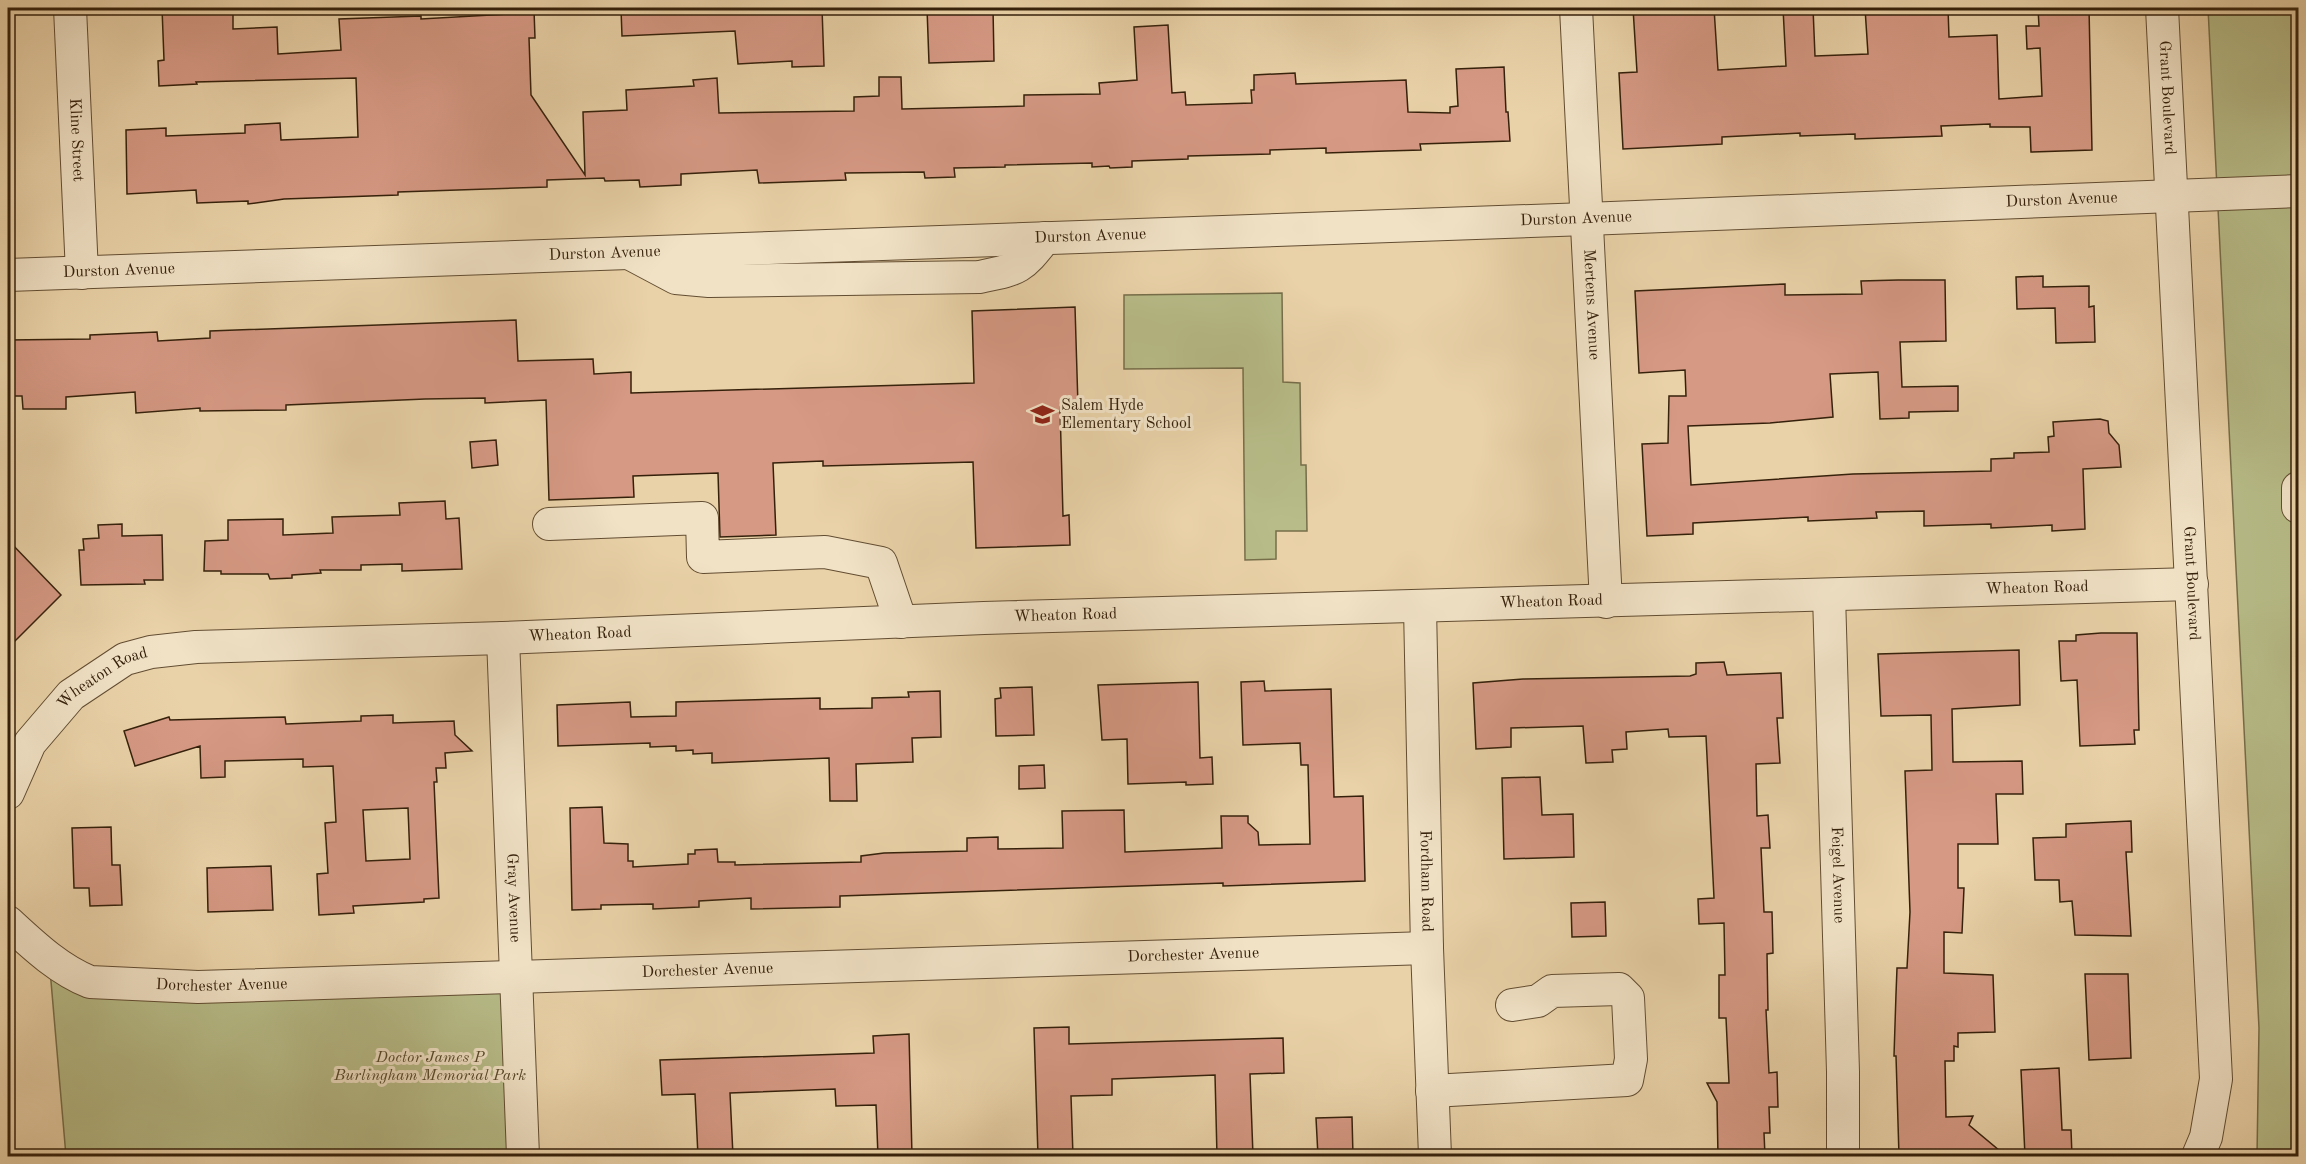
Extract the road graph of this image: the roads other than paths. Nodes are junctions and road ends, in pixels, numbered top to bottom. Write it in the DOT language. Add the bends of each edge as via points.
graph roads {
  1 [pos="70,8"];
  2 [pos="1576,8"];
  3 [pos="2162,8"];
  4 [pos="2298,191"];
  5 [pos="2172,197"];
  6 [pos="1586,219"];
  7 [pos="82,273"];
  8 [pos="8,275"];
  9 [pos="2298,488"];
  10 [pos="2298,507"];
  11 [pos="549,524"];
  12 [pos="2192,584"];
  13 [pos="1829,595"];
  14 [pos="1606,602"];
  15 [pos="1420,607"];
  16 [pos="901,622"];
  17 [pos="503,639"];
  18 [pos="8,793"];
  19 [pos="8,922"];
  20 [pos="1427,948"];
  21 [pos="516,976"];
  22 [pos="1512,1005"];
  23 [pos="1432,1091"];
  24 [pos="523,1156"];
  25 [pos="1435,1156"];
  26 [pos="1843,1156"];
  27 [pos="2198,1156"];
  1 -- 7 [label="street, Kline Street"];
  2 -- 6 [label="street, Mertens Avenue"];
  3 -- 5 [label="street, Grant Boulevard"];
  4 -- 5 [label="street, Durston Avenue"];
  5 -- 6 [label="street, Durston Avenue"];
  5 -- 12 [label="street, Grant Boulevard"];
  6 -- 7 [label="street, Durston Avenue"];
  6 -- 14 [label="street, Mertens Avenue"];
  7 -- 8 [label="street, Durston Avenue"];
  9 -- 10 [label="street"];
  11 -- 16 [label="street" via="702,518 703,557 825,552 881,563"];
  12 -- 13 [label="street, Wheaton Road"];
  12 -- 27 [label="street, Grant Boulevard" via="2216,1079 2206,1137"];
  13 -- 14 [label="street, Wheaton Road"];
  13 -- 26 [label="street, Feigel Avenue"];
  14 -- 15 [label="street, Wheaton Road"];
  15 -- 16 [label="street, Wheaton Road"];
  15 -- 20 [label="street, Fordham Road"];
  16 -- 17 [label="street, Wheaton Road"];
  17 -- 18 [label="street, Wheaton Road" via="196,647 125,659 71,695 30,743"];
  17 -- 21 [label="street, Gray Avenue"];
  19 -- 21 [label="street, Dorchester Avenue" via="49,958 90,982 198,987"];
  20 -- 21 [label="street, Dorchester Avenue"];
  20 -- 23 [label="street, Fordham Road"];
  21 -- 24 [label="street, Gray Avenue"];
  22 -- 23 [label="street" via="1538,1001 1552,991 1619,989 1628,998 1631,1059 1627,1080"];
  23 -- 25 [label="street, Fordham Road"];
}
